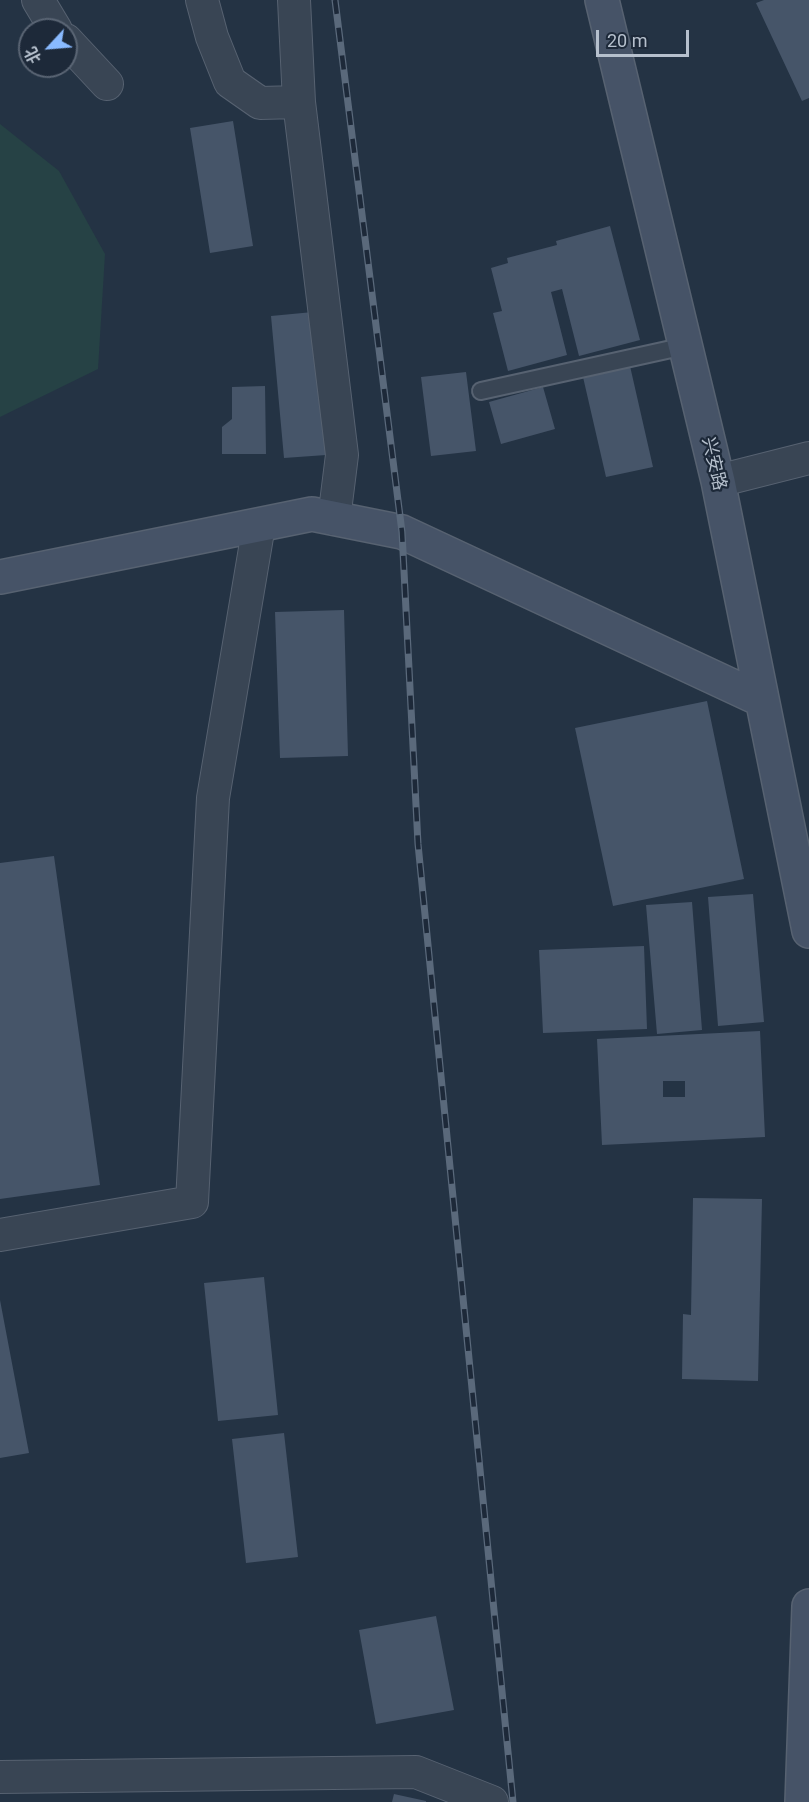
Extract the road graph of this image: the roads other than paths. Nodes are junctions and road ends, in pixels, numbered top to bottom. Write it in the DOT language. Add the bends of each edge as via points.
graph roads {
  1 [pos="38,0"];
  2 [pos="202,0"];
  3 [pos="294,0"];
  4 [pos="602,0"];
  5 [pos="49,18"];
  6 [pos="78,53"];
  7 [pos="107,84"];
  8 [pos="299,102"];
  9 [pos="685,346"];
  10 [pos="481,391"];
  11 [pos="809,458"];
  12 [pos="718,481"];
  13 [pos="334,519"];
  14 [pos="259,525"];
  15 [pos="0,577"];
  16 [pos="762,700"];
  17 [pos="809,932"];
  18 [pos="0,1235"];
  19 [pos="809,1606"];
  20 [pos="0,1777"];
  21 [pos="492,1802"];
  22 [pos="802,1802"];
  1 -- 5 [label="street"];
  2 -- 8 [label="street" via="230,82 260,103"];
  3 -- 8 [label="street"];
  4 -- 9 [label="street, 兴安路"];
  6 -- 7 [label="street"];
  8 -- 13 [label="street" via="342,455"];
  9 -- 10 [label="lane"];
  9 -- 12 [label="street, 兴安路"];
  11 -- 12 [label="street"];
  12 -- 16 [label="street, 兴安路"];
  13 -- 14 [label="street" via="312,514"];
  13 -- 16 [label="street" via="402,532"];
  14 -- 15 [label="street"];
  14 -- 18 [label="street" via="213,798 192,1202"];
  16 -- 17 [label="street, 兴安路"];
  19 -- 22 [label="street"];
  20 -- 21 [label="street" via="416,1772"];
}
